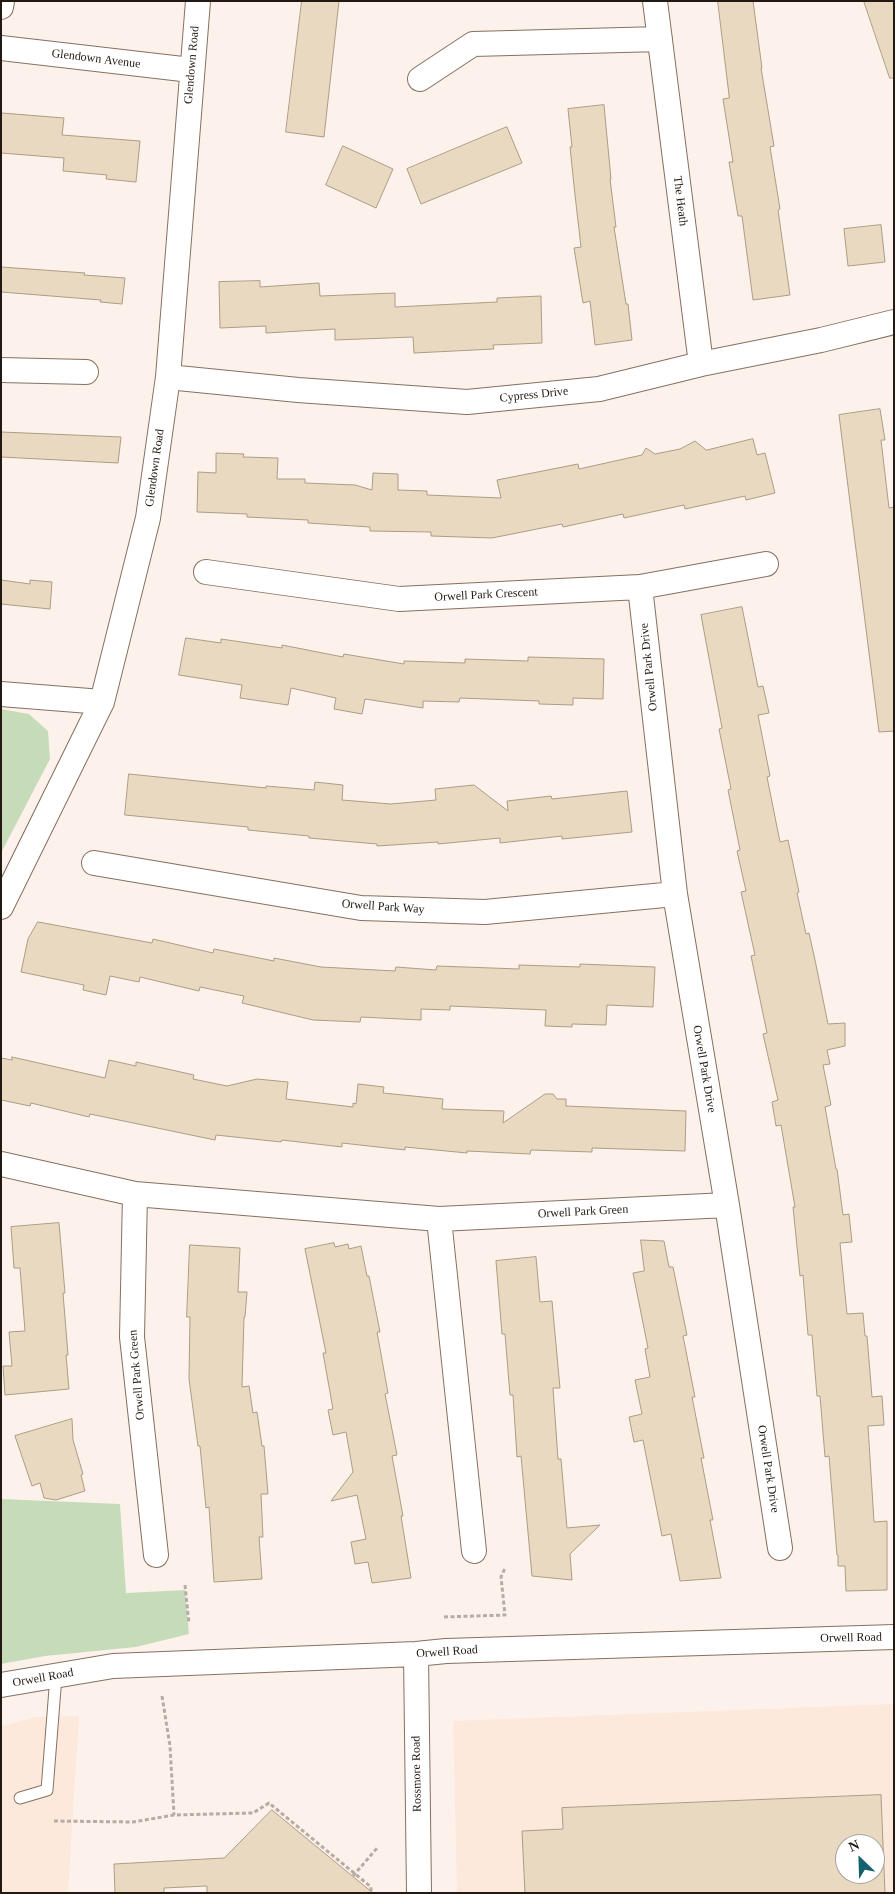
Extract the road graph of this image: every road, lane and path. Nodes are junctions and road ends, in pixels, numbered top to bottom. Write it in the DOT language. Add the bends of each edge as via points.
graph roads {
  1 [pos="2,1"];
  2 [pos="198,1"];
  3 [pos="655,1"];
  4 [pos="1,7"];
  5 [pos="660,39"];
  6 [pos="1,48"];
  7 [pos="191,70"];
  8 [pos="420,79"];
  9 [pos="894,322"];
  10 [pos="701,364"];
  11 [pos="1,370"];
  12 [pos="86,372"];
  13 [pos="168,377"];
  14 [pos="766,564"];
  15 [pos="206,572"];
  16 [pos="640,588"];
  17 [pos="1,694"];
  18 [pos="102,702"];
  19 [pos="94,863"];
  20 [pos="675,894"];
  21 [pos="1,907"];
  22 [pos="1,1164"];
  23 [pos="135,1194"];
  24 [pos="727,1205"];
  25 [pos="440,1219"];
  26 [pos="780,1548"];
  27 [pos="474,1551"];
  28 [pos="156,1555"];
  29 [pos="505,1568"];
  30 [pos="185,1585"];
  31 [pos="444,1617"];
  32 [pos="189,1624"];
  33 [pos="894,1637"];
  34 [pos="416,1654"];
  35 [pos="56,1676"];
  36 [pos="1,1685"];
  37 [pos="162,1696"];
  38 [pos="20,1798"];
  39 [pos="174,1815"];
  40 [pos="54,1820"];
  41 [pos="378,1847"];
  42 [pos="354,1875"];
  43 [pos="371,1893"];
  44 [pos="419,1893"];
  1 -- 4 [label="street"];
  2 -- 7 [label="street, Glendown Road"];
  3 -- 5 [label="street, The Heath"];
  5 -- 8 [label="street" via="473,44"];
  5 -- 10 [label="street, The Heath"];
  6 -- 7 [label="street, Glendown Avenue"];
  7 -- 13 [label="street, Glendown Road"];
  9 -- 10 [label="street, Cypress Drive"];
  10 -- 13 [label="street, Cypress Drive" via="599,389 467,402"];
  11 -- 12 [label="street"];
  13 -- 18 [label="street, Glendown Road" via="148,518"];
  14 -- 16 [label="street, Orwell Park Crescent"];
  15 -- 16 [label="street, Orwell Park Crescent" via="398,599"];
  16 -- 20 [label="street, Orwell Park Drive"];
  17 -- 18 [label="street"];
  18 -- 21 [label="street, Glendown Road"];
  19 -- 20 [label="street, Orwell Park Way" via="361,908 485,912"];
  20 -- 24 [label="street, Orwell Park Drive"];
  22 -- 23 [label="street, Orwell Park Green"];
  23 -- 25 [label="street, Orwell Park Green"];
  23 -- 28 [label="street, Orwell Park Green" via="132,1337"];
  24 -- 25 [label="street, Orwell Park Green"];
  24 -- 26 [label="street, Orwell Park Drive"];
  25 -- 27 [label="street"];
  29 -- 31 [label="path" via="501,1577 505,1615"];
  30 -- 32 [label="path"];
  33 -- 34 [label="street, Orwell Road"];
  34 -- 35 [label="street, Orwell Road" via="113,1666"];
  34 -- 44 [label="street, Rossmore Road"];
  35 -- 36 [label="street, Orwell Road"];
  35 -- 38 [label="lane" via="48,1790"];
  37 -- 39 [label="path" via="170,1746"];
  39 -- 40 [label="path" via="133,1822"];
  39 -- 42 [label="path" via="253,1813 269,1803"];
  41 -- 42 [label="path"];
  42 -- 43 [label="path" via="371,1887"];
}
